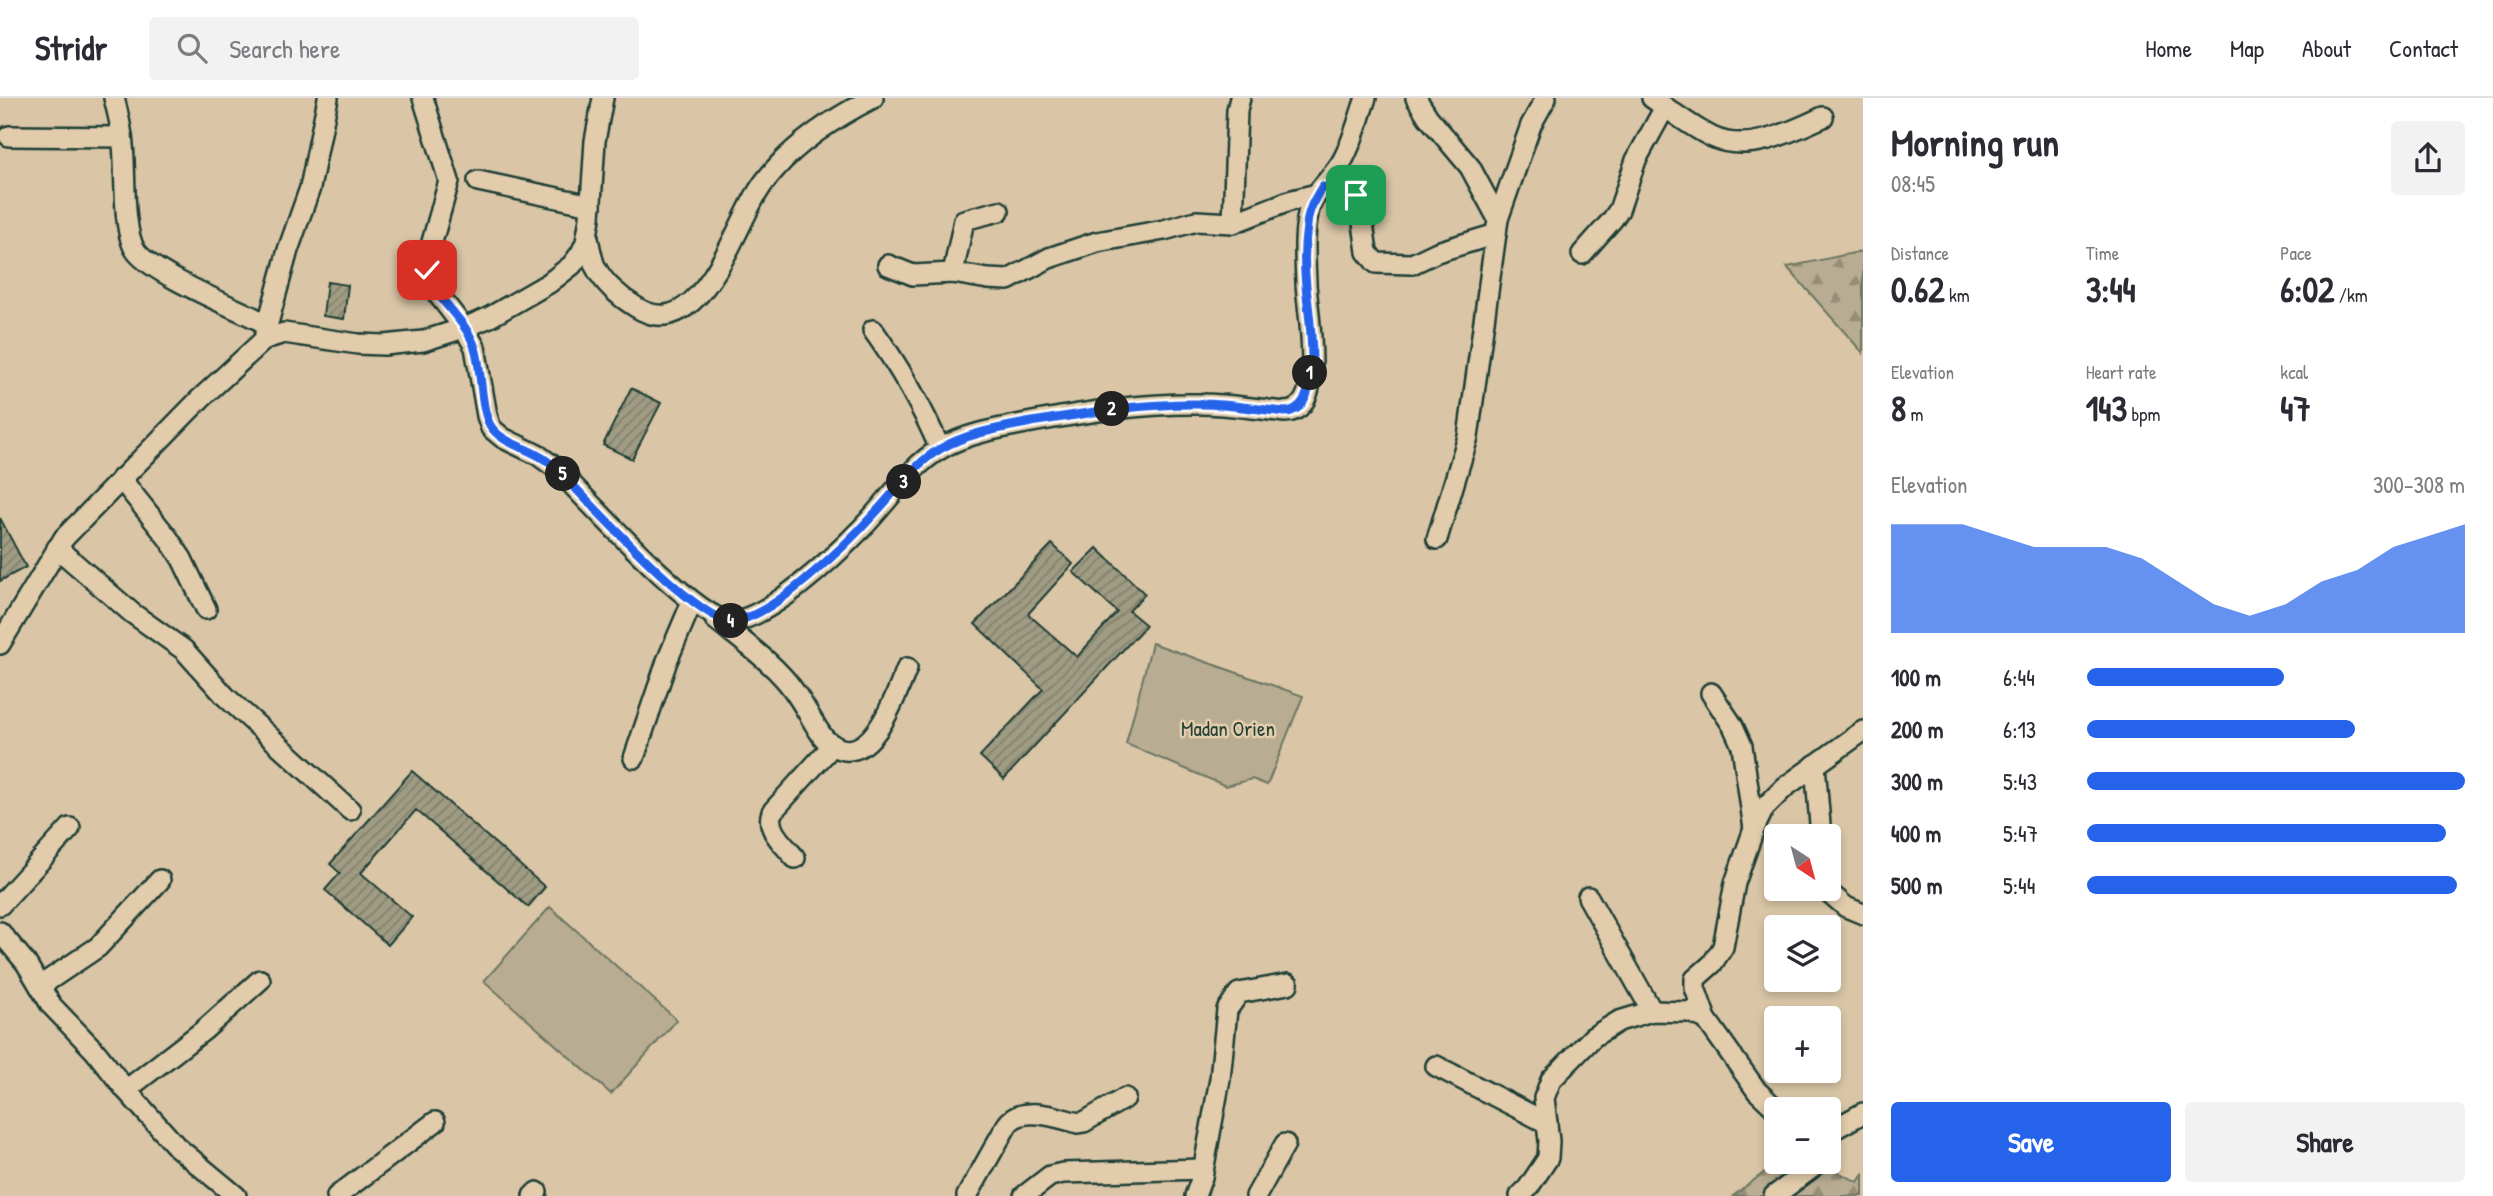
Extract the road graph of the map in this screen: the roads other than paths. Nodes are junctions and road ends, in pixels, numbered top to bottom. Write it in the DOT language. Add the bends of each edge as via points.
graph roads {
  1 [pos="114,98"];
  2 [pos="328,98"];
  3 [pos="423,98"];
  4 [pos="603,98"];
  5 [pos="873,98"];
  6 [pos="1240,98"];
  7 [pos="1366,98"];
  8 [pos="1416,98"];
  9 [pos="1546,98"];
  10 [pos="1658,102"];
  11 [pos="844,104"];
  12 [pos="1823,117"];
  13 [pos="9,135"];
  14 [pos="122,137"];
  15 [pos="478,181"];
  16 [pos="1320,191"];
  17 [pos="591,205"];
  18 [pos="999,211"];
  19 [pos="1233,223"];
  20 [pos="1497,227"];
  21 [pos="587,235"];
  22 [pos="1582,254"];
  23 [pos="888,265"];
  24 [pos="953,273"];
  25 [pos="464,328"];
  26 [pos="873,330"];
  27 [pos="266,331"];
  28 [pos="940,449"];
  29 [pos="121,479"];
  30 [pos="1437,539"];
  31 [pos="57,548"];
  32 [pos="692,602"];
  33 [pos="206,609"];
  34 [pos="711,616"];
  35 [pos="0,645"];
  36 [pos="907,668"];
  37 [pos="1711,693"];
  38 [pos="1863,731"];
  39 [pos="833,745"];
  40 [pos="634,758"];
  41 [pos="1815,765"];
  42 [pos="350,810"];
  43 [pos="1820,824"];
  44 [pos="70,828"];
  45 [pos="1754,829"];
  46 [pos="795,858"];
  47 [pos="160,880"];
  48 [pos="1588,897"];
  49 [pos="1839,901"];
  50 [pos="0,905"];
  51 [pos="1863,915"];
  52 [pos="0,932"];
  53 [pos="260,980"];
  54 [pos="1288,984"];
  55 [pos="40,986"];
  56 [pos="1652,1011"];
  57 [pos="1706,1019"];
  58 [pos="1436,1066"];
  59 [pos="126,1090"];
  60 [pos="1125,1098"];
  61 [pos="1764,1098"];
  62 [pos="1863,1113"];
  63 [pos="435,1122"];
  64 [pos="1547,1123"];
  65 [pos="1841,1125"];
  66 [pos="1285,1144"];
  67 [pos="1203,1169"];
  68 [pos="1804,1174"];
  69 [pos="236,1196"];
  70 [pos="337,1196"];
  71 [pos="967,1196"];
  72 [pos="1024,1196"];
  73 [pos="1195,1196"];
  74 [pos="1256,1196"];
  75 [pos="1520,1196"];
  76 [pos="1774,1196"];
  1 -- 14 [label="street"];
  2 -- 27 [label="street" via="310,188"];
  3 -- 25 [label="street" via="449,181 427,270 430,284"];
  4 -- 17 [label="street"];
  5 -- 11 [label="street"];
  6 -- 19 [label="street"];
  7 -- 16 [label="street" via="1351,145"];
  8 -- 20 [label="street" via="1470,167"];
  9 -- 20 [label="street" via="1531,125"];
  10 -- 12 [label="street" via="1715,138 1743,143 1782,136"];
  10 -- 22 [label="street" via="1619,210"];
  11 -- 21 [label="street" via="775,169 756,194 720,265 686,307 655,315 625,300 596,267"];
  13 -- 14 [label="street"];
  14 -- 27 [label="street" via="129,235 135,250 166,274"];
  15 -- 17 [label="street"];
  16 -- 19 [label="street"];
  16 -- 20 [label="street" via="1351,193 1360,201 1367,252 1376,263 1412,264"];
  16 -- 28 [label="street" via="1310,205 1306,227 1313,344 1304,403 1297,410 1201,404 1107,409 1002,428"];
  17 -- 21 [label="street"];
  18 -- 24 [label="street" via="964,220"];
  19 -- 24 [label="street" via="1196,221 1097,242 1049,258 1008,280"];
  20 -- 30 [label="street" via="1468,438"];
  21 -- 25 [label="street" via="581,253 549,282"];
  23 -- 24 [label="street" via="913,275"];
  25 -- 27 [label="street" via="423,341 384,345"];
  25 -- 32 [label="street" via="475,347 491,428 556,468"];
  26 -- 28 [label="street" via="912,389"];
  27 -- 29 [label="street"];
  28 -- 34 [label="street" via="923,461 848,541 766,609 747,619 728,621"];
  29 -- 31 [label="street"];
  29 -- 33 [label="street" via="182,559"];
  31 -- 35 [label="street"];
  31 -- 42 [label="street" via="184,650 226,697"];
  32 -- 34 [label="street"];
  32 -- 40 [label="street"];
  34 -- 39 [label="street" via="787,682 824,739"];
  36 -- 39 [label="street" via="888,713 870,739 849,751"];
  37 -- 45 [label="street" via="1742,746"];
  38 -- 41 [label="street"];
  39 -- 46 [label="street" via="772,812 774,832"];
  41 -- 43 [label="street"];
  41 -- 45 [label="street" via="1771,801"];
  44 -- 50 [label="street"];
  45 -- 57 [label="street" via="1735,883 1723,947 1695,979"];
  47 -- 55 [label="street" via="98,947"];
  48 -- 56 [label="street"];
  49 -- 51 [label="street"];
  52 -- 55 [label="street"];
  53 -- 59 [label="street"];
  54 -- 67 [label="street" via="1240,993 1227,1010"];
  55 -- 59 [label="street"];
  56 -- 57 [label="street" via="1689,1012"];
  56 -- 64 [label="street" via="1608,1026 1573,1055 1547,1089"];
  57 -- 61 [label="street"];
  58 -- 64 [label="street"];
  59 -- 69 [label="street" via="177,1147"];
  60 -- 71 [label="street" via="1084,1122 1031,1114 1013,1118"];
  62 -- 65 [label="street"];
  63 -- 70 [label="street"];
  64 -- 75 [label="street" via="1548,1157"];
  66 -- 74 [label="street"];
  67 -- 72 [label="street" via="1063,1173 1050,1176"];
  67 -- 73 [label="street"];
  68 -- 76 [label="street"];
}
